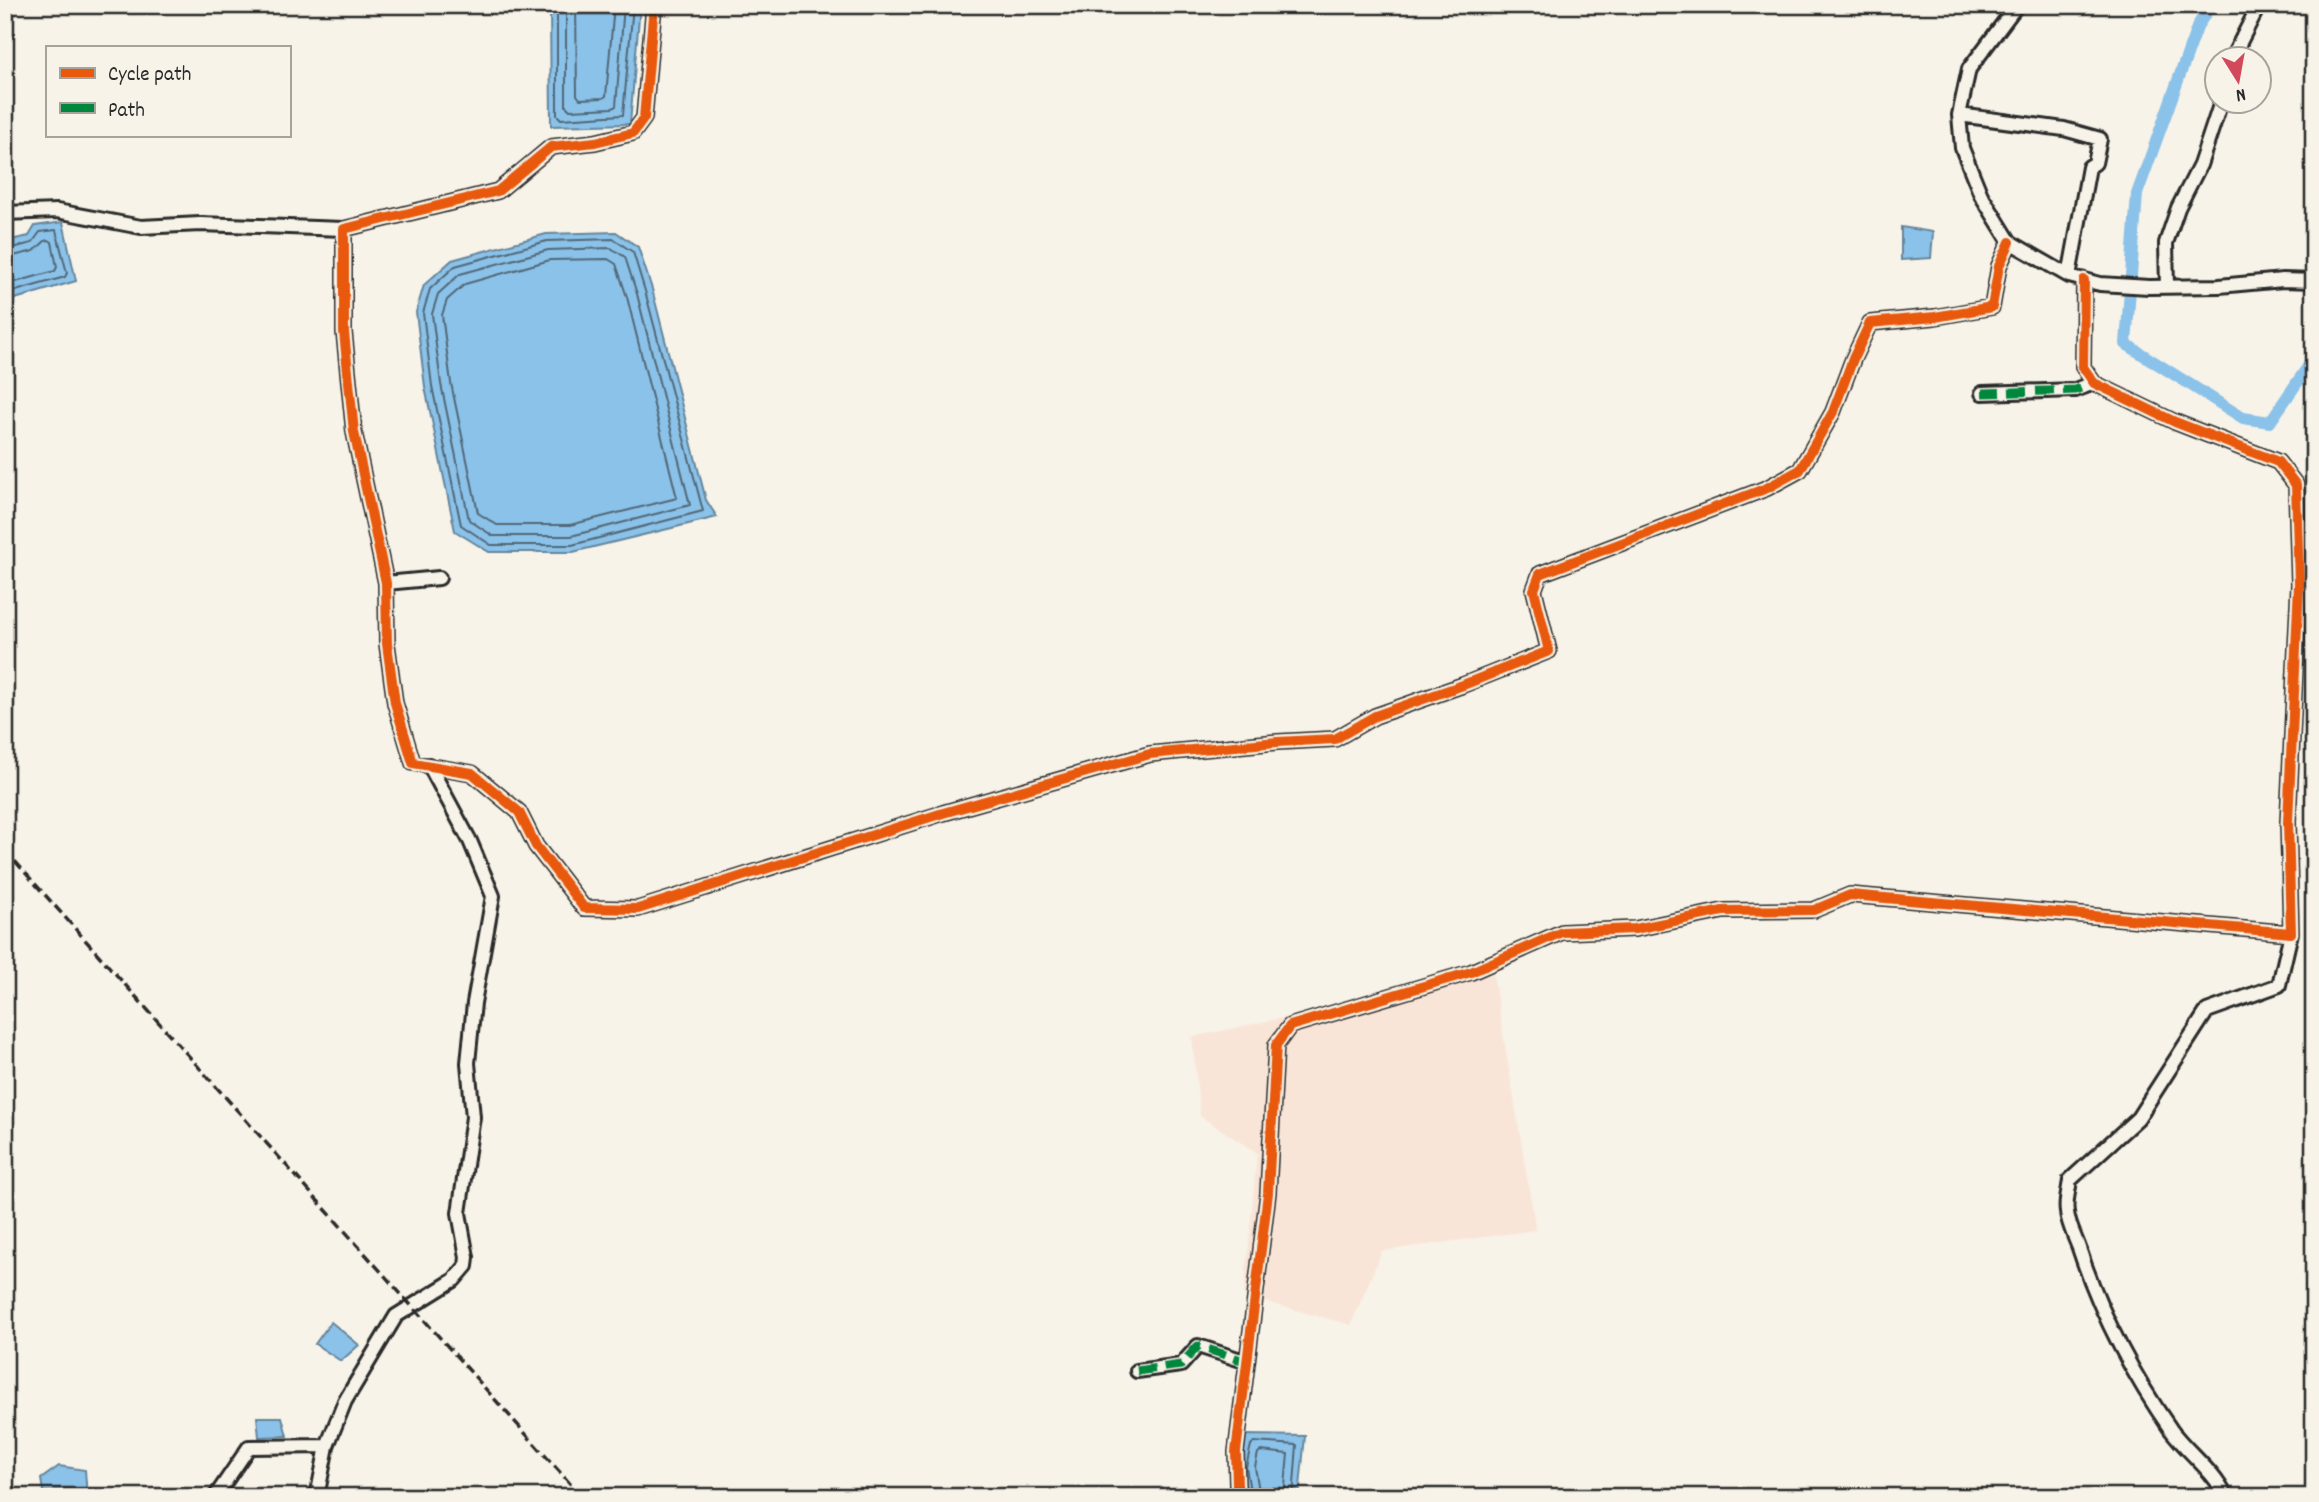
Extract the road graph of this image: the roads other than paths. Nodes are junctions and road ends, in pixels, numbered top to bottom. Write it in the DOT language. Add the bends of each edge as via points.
graph roads {
  1 [pos="654,5"];
  2 [pos="2017,5"];
  3 [pos="2259,5"];
  4 [pos="2238,46"];
  5 [pos="1959,115"];
  6 [pos="2216,116"];
  7 [pos="5,214"];
  8 [pos="344,229"];
  9 [pos="2010,242"];
  10 [pos="2069,276"];
  11 [pos="2084,279"];
  12 [pos="2314,281"];
  13 [pos="2167,287"];
  14 [pos="2094,383"];
  15 [pos="1982,393"];
  16 [pos="439,578"];
  17 [pos="386,583"];
  18 [pos="429,765"];
  19 [pos="2291,933"];
  20 [pos="1247,1362"];
  21 [pos="1137,1371"];
  22 [pos="327,1446"];
  23 [pos="215,1497"];
  24 [pos="317,1497"];
  25 [pos="1239,1497"];
  26 [pos="2226,1497"];
  1 -- 8 [label="street" via="644,118 633,133 551,146 498,191"];
  2 -- 5 [label="street" via="1969,69"];
  3 -- 4 [label="street"];
  5 -- 9 [label="street" via="1962,148 1981,195"];
  5 -- 10 [label="street" via="2064,129 2100,139 2095,163 2089,167"];
  6 -- 13 [label="street" via="2166,243"];
  7 -- 8 [label="street" via="57,211 141,227 200,224"];
  8 -- 17 [label="street" via="344,332 354,432"];
  9 -- 10 [label="street"];
  9 -- 18 [label="street" via="1998,266 1992,307 1870,323 1833,412 1800,470 1767,488 1540,574 1534,590 1549,651 1375,716 1335,739 1150,754 943,813 638,909 584,908 536,846 519,812 472,773"];
  10 -- 11 [label="street"];
  11 -- 13 [label="street"];
  11 -- 14 [label="street" via="2083,368"];
  12 -- 13 [label="street"];
  14 -- 15 [label="street" via="2075,390"];
  14 -- 19 [label="street" via="2175,422 2278,462 2296,485 2299,584 2288,822"];
  16 -- 17 [label="street"];
  17 -- 18 [label="street" via="395,703 413,763"];
  18 -- 22 [label="street" via="493,896 468,1063 473,1117 459,1213 466,1266 454,1280 396,1316 345,1401"];
  19 -- 20 [label="street" via="1850,895 1814,910 1723,911 1635,929 1562,932 1471,972 1290,1026 1276,1045 1268,1193"];
  19 -- 26 [label="street" via="2279,985 2207,1011 2138,1118 2070,1180 2067,1201 2066,1212 2092,1287 2119,1343 2170,1428"];
  20 -- 21 [label="street" via="1198,1346 1181,1365"];
  20 -- 25 [label="street" via="1236,1452"];
  22 -- 23 [label="street" via="249,1447"];
  22 -- 24 [label="street"];
}
